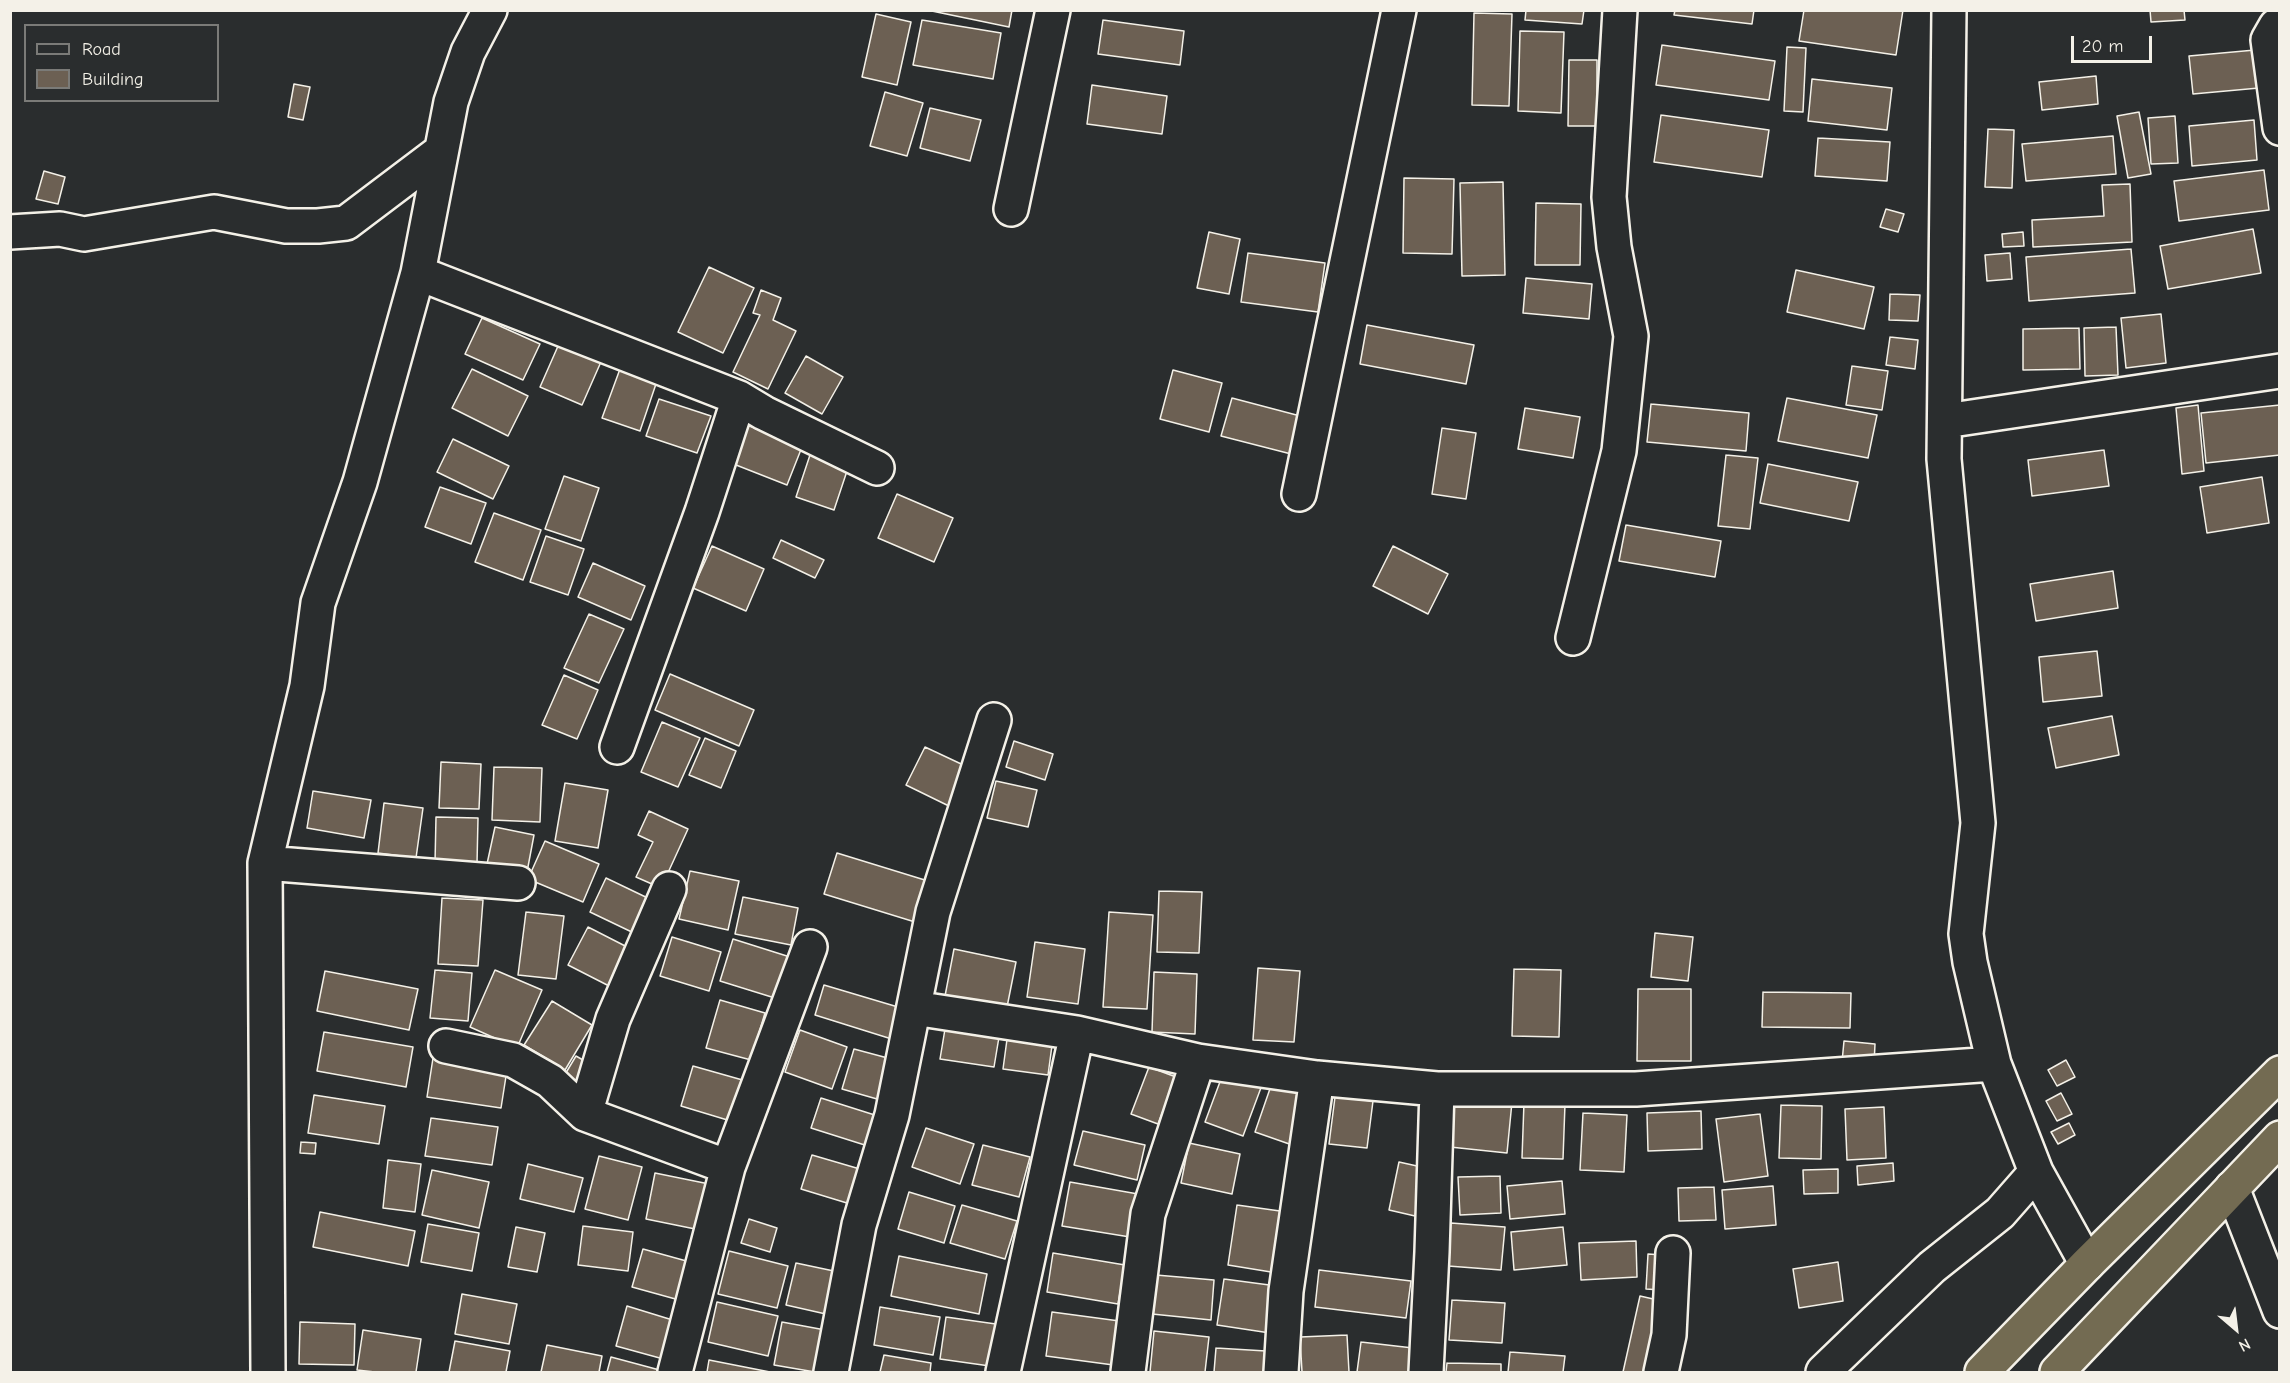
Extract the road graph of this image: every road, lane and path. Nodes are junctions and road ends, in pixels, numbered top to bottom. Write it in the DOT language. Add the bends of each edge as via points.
graph roads {
  1 [pos="490,10"];
  2 [pos="1053,10"];
  3 [pos="1399,10"];
  4 [pos="1620,10"];
  5 [pos="1949,10"];
  6 [pos="2280,25"];
  7 [pos="2280,128"];
  8 [pos="440,152"];
  9 [pos="1011,209"];
  10 [pos="10,232"];
  11 [pos="418,273"];
  12 [pos="2280,371"];
  13 [pos="739,398"];
  14 [pos="1945,421"];
  15 [pos="877,468"];
  16 [pos="1299,494"];
  17 [pos="1573,638"];
  18 [pos="994,720"];
  19 [pos="617,747"];
  20 [pos="265,863"];
  21 [pos="518,883"];
  22 [pos="669,889"];
  23 [pos="810,947"];
  24 [pos="914,1008"];
  25 [pos="1077,1033"];
  26 [pos="446,1046"];
  27 [pos="1198,1061"];
  28 [pos="1994,1064"];
  29 [pos="2280,1072"];
  30 [pos="1317,1077"];
  31 [pos="1437,1089"];
  32 [pos="585,1114"];
  33 [pos="2280,1138"];
  34 [pos="728,1167"];
  35 [pos="2036,1172"];
  36 [pos="2232,1188"];
  37 [pos="1673,1253"];
  38 [pos="2087,1264"];
  39 [pos="2280,1311"];
  40 [pos="268,1372"];
  41 [pos="675,1372"];
  42 [pos="831,1372"];
  43 [pos="1003,1372"];
  44 [pos="1128,1372"];
  45 [pos="1281,1372"];
  46 [pos="1426,1372"];
  47 [pos="1661,1372"];
  48 [pos="1823,1372"];
  49 [pos="1982,1372"];
  50 [pos="2057,1372"];
  1 -- 8 [label="street" via="468,52"];
  2 -- 9 [label="street"];
  3 -- 16 [label="street"];
  4 -- 17 [label="street" via="1609,197 1631,336 1619,451"];
  5 -- 14 [label="street"];
  6 -- 7 [label="street" via="2268,40"];
  8 -- 10 [label="street" via="346,223 286,226 214,212 84,234 60,229"];
  8 -- 11 [label="street"];
  11 -- 13 [label="street"];
  11 -- 20 [label="street" via="360,482 318,603 307,686"];
  12 -- 14 [label="street"];
  13 -- 15 [label="street"];
  13 -- 19 [label="street"];
  14 -- 28 [label="street" via="1944,459 1978,823 1966,934"];
  18 -- 24 [label="street" via="933,912"];
  20 -- 21 [label="street"];
  20 -- 40 [label="street"];
  22 -- 32 [label="street" via="613,1019"];
  23 -- 34 [label="street"];
  24 -- 25 [label="street"];
  24 -- 42 [label="street" via="892,1114 859,1225"];
  25 -- 27 [label="street"];
  25 -- 43 [label="street"];
  26 -- 32 [label="street" via="513,1059 550,1081"];
  27 -- 30 [label="street"];
  27 -- 44 [label="street" via="1148,1214"];
  28 -- 31 [label="street" via="1636,1089"];
  28 -- 35 [label="street"];
  29 -- 38 [label="highway"];
  30 -- 31 [label="street"];
  30 -- 45 [label="street" via="1286,1292"];
  31 -- 46 [label="street"];
  32 -- 34 [label="street"];
  33 -- 36 [label="highway"];
  34 -- 41 [label="street"];
  35 -- 38 [label="street"];
  35 -- 48 [label="street" via="2000,1213 1932,1267"];
  36 -- 39 [label="street"];
  36 -- 50 [label="highway"];
  37 -- 47 [label="street" via="1669,1335"];
  38 -- 49 [label="highway"];
}
